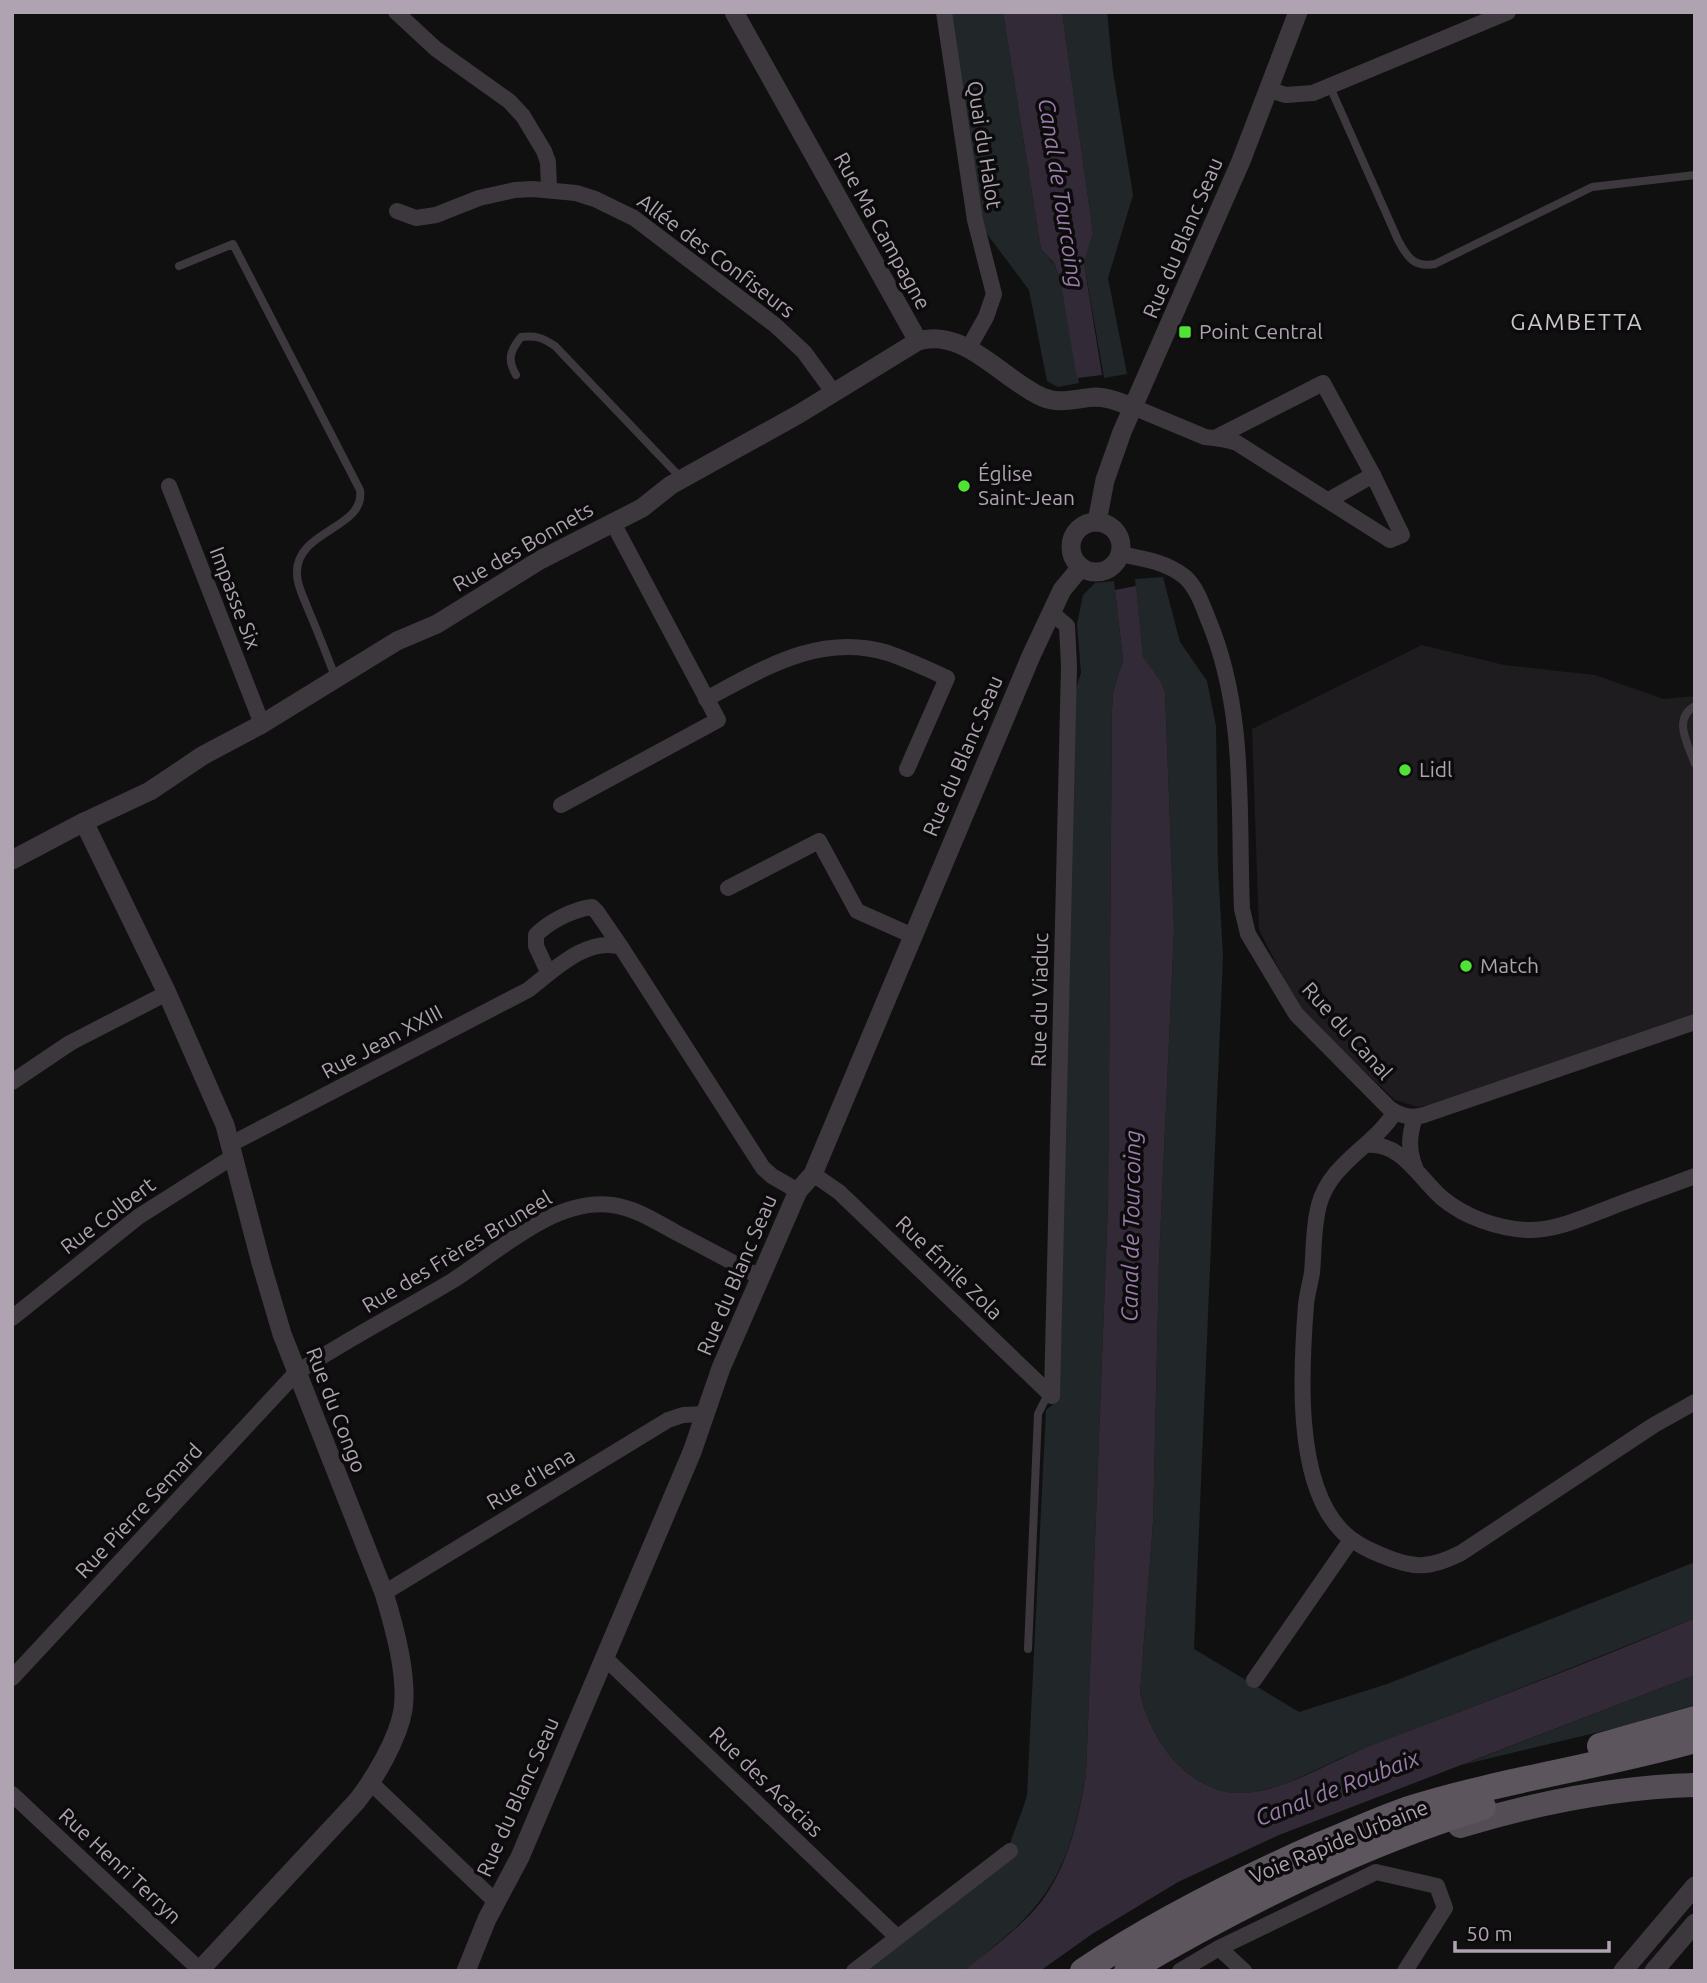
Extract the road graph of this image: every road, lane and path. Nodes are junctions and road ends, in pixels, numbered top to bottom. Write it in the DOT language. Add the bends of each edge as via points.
graph roads {
  1 [pos="396,12"];
  2 [pos="734,12"];
  3 [pos="944,12"];
  4 [pos="1298,12"];
  5 [pos="1508,12"];
  6 [pos="1330,87"];
  7 [pos="1269,90"];
  8 [pos="1695,174"];
  9 [pos="549,188"];
  10 [pos="397,211"];
  11 [pos="179,265"];
  12 [pos="918,341"];
  13 [pos="968,349"];
  14 [pos="516,375"];
  15 [pos="834,393"];
  16 [pos="1133,407"];
  17 [pos="1214,438"];
  18 [pos="1373,475"];
  19 [pos="682,479"];
  20 [pos="169,486"];
  21 [pos="1329,500"];
  22 [pos="1097,522"];
  23 [pos="613,523"];
  24 [pos="1120,554"];
  25 [pos="1081,567"];
  26 [pos="1051,612"];
  27 [pos="336,679"];
  28 [pos="706,699"];
  29 [pos="1695,706"];
  30 [pos="262,724"];
  31 [pos="1695,764"];
  32 [pos="907,769"];
  33 [pos="561,804"];
  34 [pos="84,822"];
  35 [pos="12,860"];
  36 [pos="728,888"];
  37 [pos="911,935"];
  38 [pos="621,947"];
  39 [pos="548,972"];
  40 [pos="167,993"];
  41 [pos="1695,1022"];
  42 [pos="12,1082"];
  43 [pos="1395,1112"];
  44 [pos="1415,1118"];
  45 [pos="1366,1145"];
  46 [pos="233,1150"];
  47 [pos="813,1174"];
  48 [pos="1420,1175"];
  49 [pos="1695,1176"];
  50 [pos="798,1191"];
  51 [pos="760,1277"];
  52 [pos="12,1318"];
  53 [pos="296,1374"];
  54 [pos="1051,1394"];
  55 [pos="1695,1402"];
  56 [pos="705,1414"];
  57 [pos="1351,1539"];
  58 [pos="384,1593"];
  59 [pos="1028,1649"];
  60 [pos="605,1658"];
  61 [pos="12,1678"];
  62 [pos="1254,1680"];
  63 [pos="1695,1719"];
  64 [pos="1695,1740"];
  65 [pos="1695,1752"];
  66 [pos="371,1783"];
  67 [pos="1695,1784"];
  68 [pos="1661,1785"];
  69 [pos="1695,1792"];
  70 [pos="12,1794"];
  71 [pos="1405,1811"];
  72 [pos="1010,1851"];
  73 [pos="1695,1886"];
  74 [pos="1278,1890"];
  75 [pos="496,1902"];
  76 [pos="1695,1923"];
  77 [pos="897,1937"];
  78 [pos="1219,1948"];
  79 [pos="200,1970"];
  80 [pos="466,1971"];
  81 [pos="854,1971"];
  82 [pos="1083,1971"];
  83 [pos="1127,1971"];
  84 [pos="1180,1971"];
  85 [pos="1244,1971"];
  86 [pos="1405,1971"];
  87 [pos="1623,1971"];
  88 [pos="1654,1971"];
  1 -- 9 [label="street" via="523,116 548,162"];
  2 -- 12 [label="street, Rue Ma Campagne"];
  3 -- 13 [label="street, Quai du Halot" via="975,220 992,282 992,304"];
  4 -- 7 [label="street, Rue du Blanc Seau"];
  5 -- 6 [label="street"];
  6 -- 7 [label="street" via="1298,96"];
  6 -- 8 [label="lane" via="1398,240 1408,258 1421,265 1435,264 1592,187"];
  7 -- 16 [label="street, Rue du Blanc Seau"];
  9 -- 10 [label="street, Allée des Confiseurs" via="496,194 436,215 416,218"];
  9 -- 15 [label="street, Allée des Confiseurs" via="586,196 634,218 775,325 804,352"];
  11 -- 27 [label="lane" via="233,244 360,489 354,513 319,536 297,565 299,585"];
  12 -- 13 [label="street, Rue Ma Campagne" via="940,338"];
  12 -- 15 [label="street, Rue des Bonnets"];
  13 -- 16 [label="street, Rue Ma Campagne" via="1051,400 1105,398"];
  14 -- 19 [label="lane" via="509,356 514,346 521,338 543,338"];
  15 -- 19 [label="street, Rue des Bonnets"];
  16 -- 17 [label="street"];
  16 -- 22 [label="street, Rue du Blanc Seau" via="1112,458"];
  17 -- 18 [label="street" via="1324,383"];
  17 -- 21 [label="street" via="1237,443"];
  18 -- 21 [label="street"];
  18 -- 21 [label="street" via="1402,535 1390,540"];
  19 -- 23 [label="street, Rue des Bonnets"];
  20 -- 30 [label="street, Impasse Six"];
  22 -- 24 [label="street" via="1116,533"];
  22 -- 25 [label="street" via="1080,528 1073,538 1073,557"];
  23 -- 27 [label="street, Rue des Bonnets" via="540,560 437,624 397,640"];
  23 -- 28 [label="street"];
  24 -- 25 [label="street" via="1107,570 1093,572"];
  24 -- 43 [label="street, Rue du Canal" via="1165,565 1191,584 1220,650 1236,721 1242,909 1248,934 1296,1013"];
  25 -- 26 [label="street, Rue du Blanc Seau"];
  26 -- 37 [label="street, Rue du Blanc Seau"];
  26 -- 54 [label="street, Rue du Viaduc" via="1066,626 1069,666"];
  27 -- 30 [label="street, Rue des Bonnets"];
  28 -- 32 [label="street" via="773,663 807,651 853,647 887,653 947,678"];
  28 -- 33 [label="street" via="718,720"];
  29 -- 31 [label="lane" via="1685,712 1682,721"];
  30 -- 34 [label="street, Rue des Bonnets" via="150,791"];
  34 -- 35 [label="street, Rue des Bonnets"];
  34 -- 40 [label="street, Rue du Congo"];
  36 -- 37 [label="street" via="819,841 856,911"];
  37 -- 47 [label="street, Rue du Blanc Seau"];
  38 -- 39 [label="street, Rue Jean XXIII" via="591,948"];
  38 -- 39 [label="street" via="597,912 577,910 536,935"];
  38 -- 50 [label="street" via="763,1168"];
  39 -- 46 [label="street, Rue Jean XXIII" via="528,990"];
  40 -- 42 [label="street" via="70,1043"];
  40 -- 46 [label="street, Rue du Congo"];
  41 -- 44 [label="street"];
  43 -- 44 [label="street, Rue du Canal"];
  43 -- 45 [label="street"];
  44 -- 48 [label="street" via="1410,1155"];
  45 -- 48 [label="street" via="1386,1146"];
  45 -- 57 [label="street" via="1332,1177 1318,1207 1306,1303 1302,1390 1312,1476 1332,1520"];
  46 -- 52 [label="street, Rue Colbert" via="138,1217"];
  46 -- 53 [label="street, Rue du Congo" via="271,1300"];
  47 -- 50 [label="street, Rue du Blanc Seau"];
  47 -- 54 [label="street, Rue Émile Zola" via="839,1192"];
  48 -- 49 [label="street" via="1444,1200 1469,1216 1524,1230 1574,1222"];
  50 -- 51 [label="street, Rue du Blanc Seau"];
  51 -- 53 [label="street, Rue des Frères Bruneel" via="635,1211 608,1204 577,1207 500,1246 453,1280"];
  51 -- 56 [label="street, Rue du Blanc Seau"];
  53 -- 58 [label="street, Rue du Congo"];
  53 -- 61 [label="street, Rue Pierre Semard"];
  54 -- 59 [label="lane" via="1038,1414"];
  55 -- 57 [label="street" via="1438,1564 1404,1564"];
  56 -- 58 [label="street, Rue d'Iena" via="668,1420"];
  56 -- 60 [label="street, Rue du Blanc Seau"];
  57 -- 62 [label="street"];
  58 -- 66 [label="street, Rue du Congo" via="404,1700 400,1721"];
  60 -- 75 [label="street, Rue du Blanc Seau" via="520,1857"];
  60 -- 77 [label="street, Rue des Acacias"];
  63 -- 71 [label="highway" via="1535,1765"];
  64 -- 71 [label="highway, Voie Rapide Urbaine"];
  65 -- 74 [label="highway, Voie Rapide Urbaine" via="1442,1820"];
  66 -- 75 [label="street"];
  66 -- 79 [label="street, Rue du Congo"];
  67 -- 68 [label="main road"];
  68 -- 69 [label="street"];
  68 -- 74 [label="main road" via="1497,1815 1382,1849"];
  70 -- 79 [label="street, Rue Henri Terryn"];
  71 -- 82 [label="highway, Voie Rapide Urbaine" via="1245,1879"];
  72 -- 77 [label="street"];
  73 -- 87 [label="street"];
  74 -- 83 [label="highway, Voie Rapide Urbaine"];
  75 -- 80 [label="street, Rue du Blanc Seau"];
  76 -- 88 [label="street"];
  77 -- 81 [label="street"];
  78 -- 84 [label="street"];
  78 -- 85 [label="street"];
  78 -- 86 [label="street" via="1376,1872 1437,1886 1445,1908"];
}
